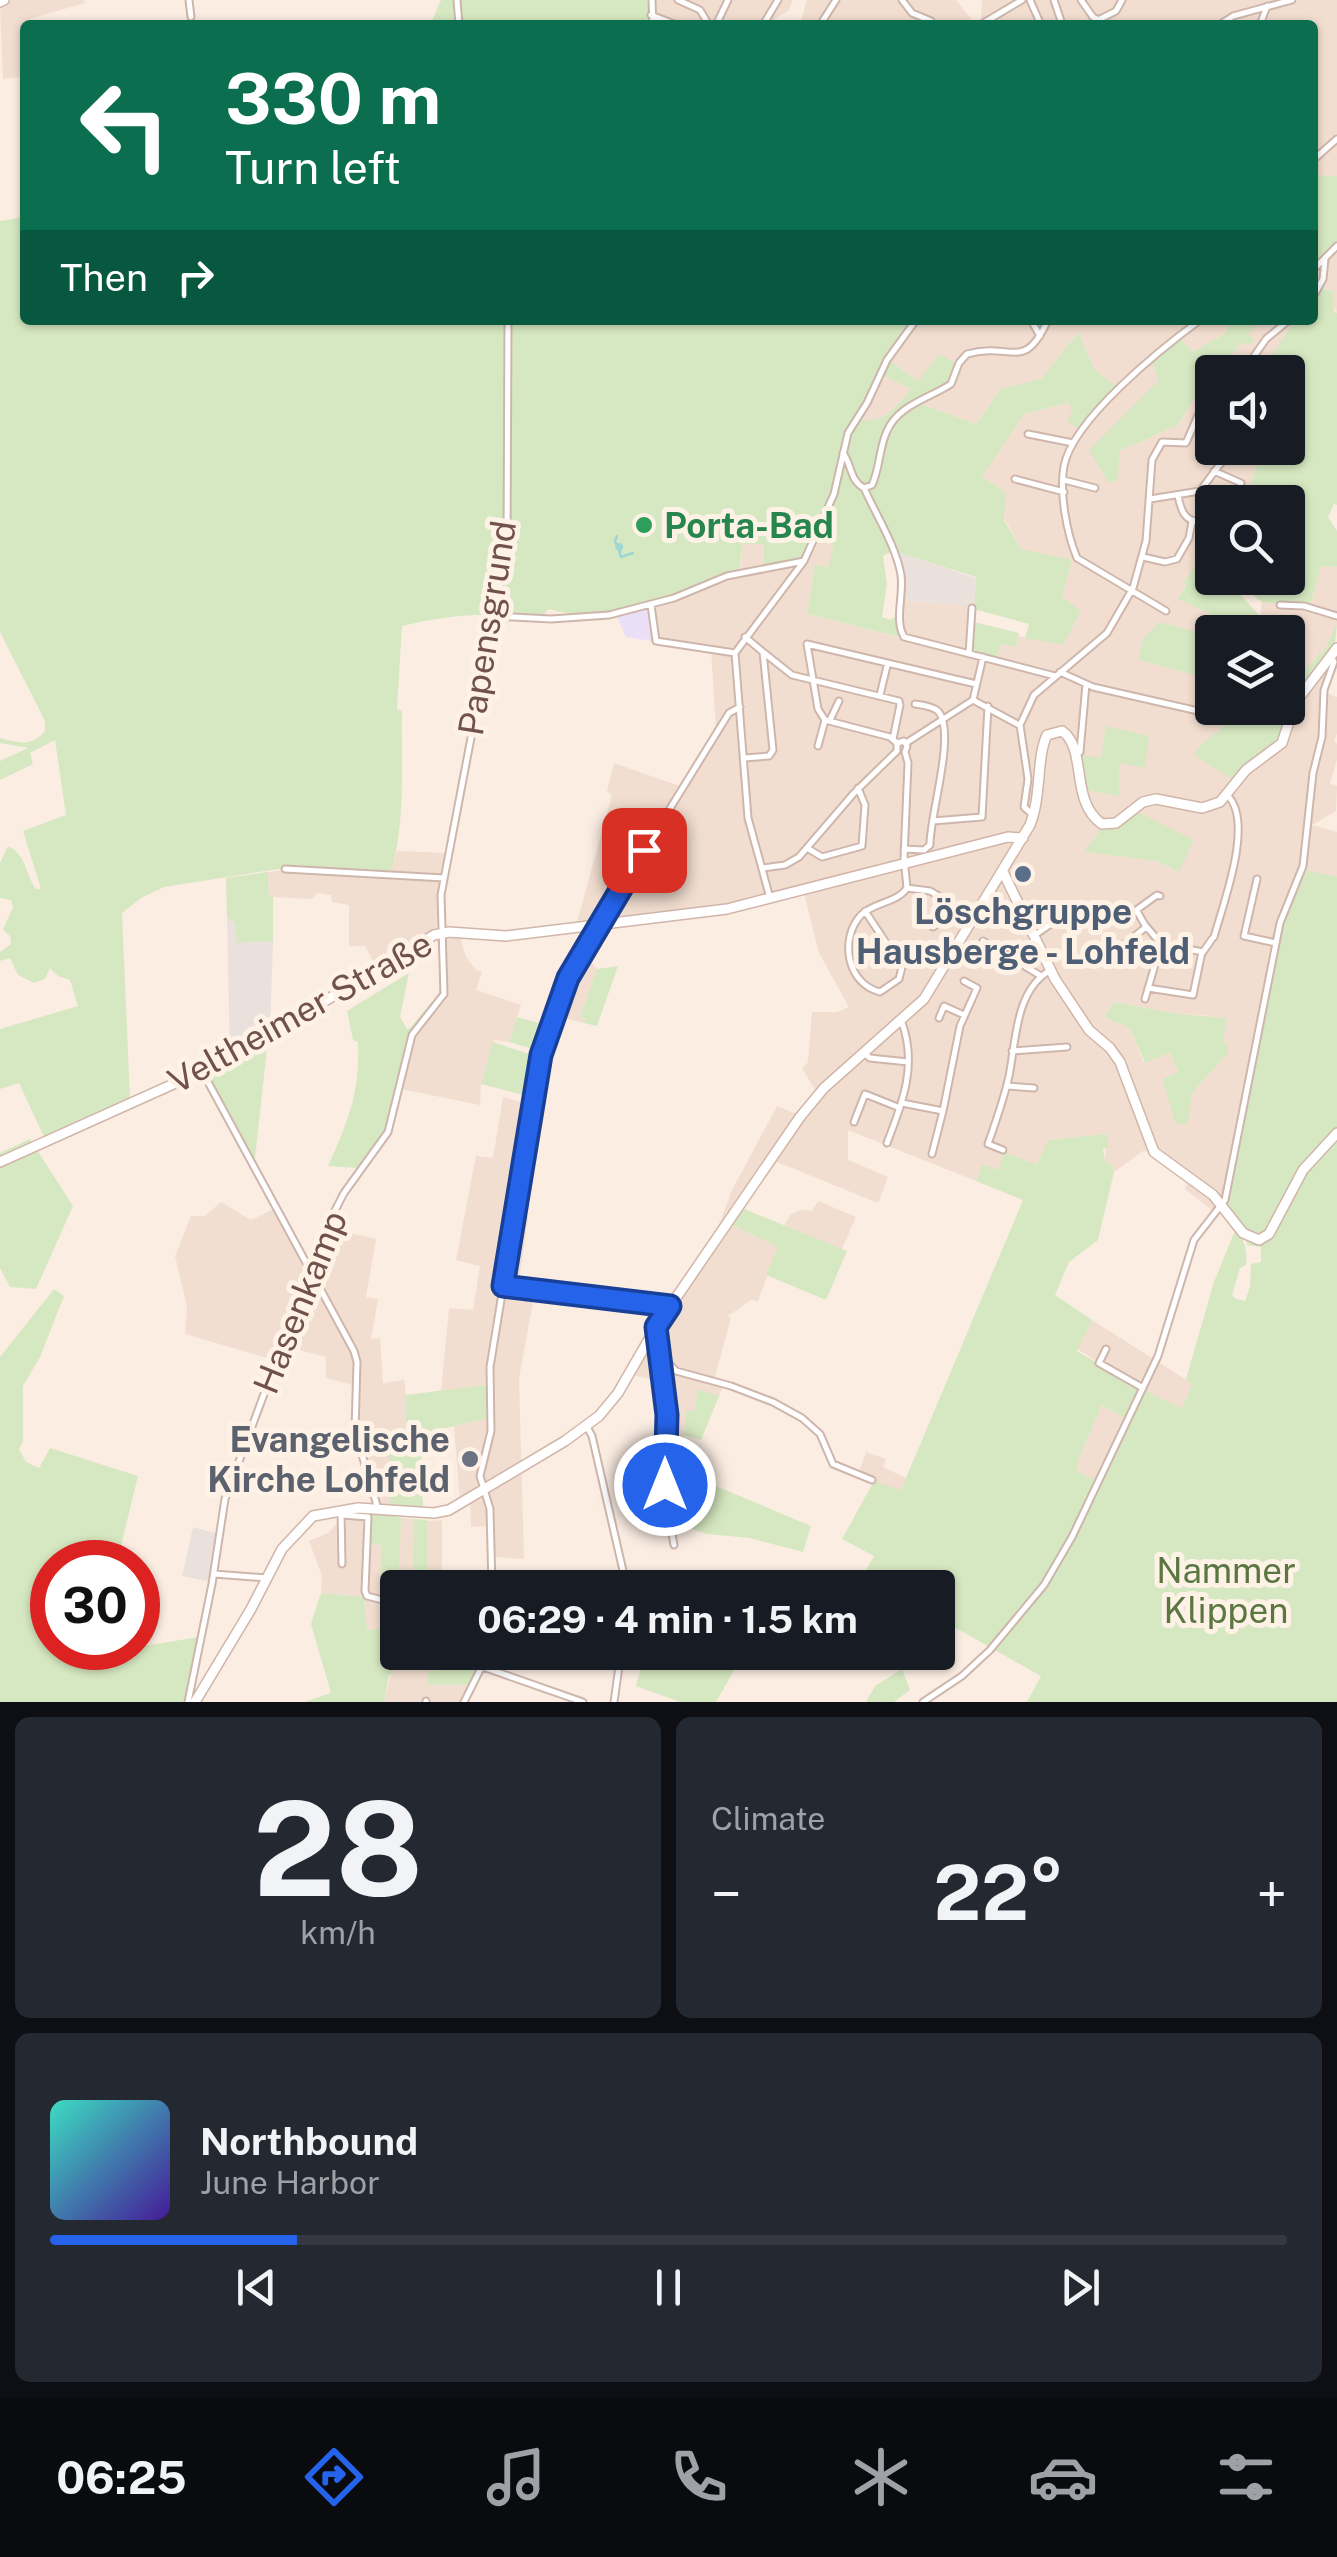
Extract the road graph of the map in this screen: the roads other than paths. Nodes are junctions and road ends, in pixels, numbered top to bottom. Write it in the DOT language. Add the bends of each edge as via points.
graph roads {
  1 [pos="189,0"];
  2 [pos="652,0"];
  3 [pos="902,0"];
  4 [pos="1022,0"];
  5 [pos="1080,0"];
  6 [pos="1122,0"];
  7 [pos="1292,0"];
  8 [pos="682,1"];
  9 [pos="1267,6"];
  10 [pos="651,15"];
  11 [pos="191,17"];
  12 [pos="652,20"];
  13 [pos="664,20"];
  14 [pos="709,20"];
  15 [pos="929,20"];
  16 [pos="988,20"];
  17 [pos="1098,20"];
  18 [pos="1227,20"];
  19 [pos="1262,20"];
  20 [pos="1337,139"];
  21 [pos="1318,156"];
  22 [pos="1336,249"];
  23 [pos="1325,260"];
  24 [pos="1318,266"];
  25 [pos="1318,289"];
  26 [pos="508,325"];
  27 [pos="912,325"];
  28 [pos="1034,325"];
  29 [pos="1046,325"];
  30 [pos="1193,325"];
  31 [pos="1283,325"];
  32 [pos="1040,336"];
  33 [pos="1254,355"];
  34 [pos="1195,421"];
  35 [pos="1028,434"];
  36 [pos="1072,444"];
  37 [pos="842,452"];
  38 [pos="1218,465"];
  39 [pos="1214,470"];
  40 [pos="1015,479"];
  41 [pos="1064,480"];
  42 [pos="1241,483"];
  43 [pos="864,488"];
  44 [pos="1095,488"];
  45 [pos="1064,492"];
  46 [pos="1178,496"];
  47 [pos="1150,499"];
  48 [pos="1192,522"];
  49 [pos="1143,557"];
  50 [pos="804,561"];
  51 [pos="1131,592"];
  52 [pos="651,604"];
  53 [pos="1280,605"];
  54 [pos="972,608"];
  55 [pos="1166,610"];
  56 [pos="493,616"];
  57 [pos="1337,616"];
  58 [pos="746,637"];
  59 [pos="735,652"];
  60 [pos="762,652"];
  61 [pos="1334,652"];
  62 [pos="969,654"];
  63 [pos="982,657"];
  64 [pos="888,666"];
  65 [pos="1058,674"];
  66 [pos="812,680"];
  67 [pos="976,684"];
  68 [pos="1086,684"];
  69 [pos="880,695"];
  70 [pos="973,700"];
  71 [pos="840,701"];
  72 [pos="915,704"];
  73 [pos="988,706"];
  74 [pos="740,707"];
  75 [pos="1195,710"];
  76 [pos="941,717"];
  77 [pos="827,720"];
  78 [pos="1020,725"];
  79 [pos="895,741"];
  80 [pos="906,742"];
  81 [pos="818,746"];
  82 [pos="901,752"];
  83 [pos="1074,754"];
  84 [pos="744,758"];
  85 [pos="858,788"];
  86 [pos="1227,795"];
  87 [pos="1034,815"];
  88 [pos="933,821"];
  89 [pos="1023,838"];
  90 [pos="806,848"];
  91 [pos="904,850"];
  92 [pos="904,864"];
  93 [pos="763,868"];
  94 [pos="285,869"];
  95 [pos="1003,872"];
  96 [pos="444,878"];
  97 [pos="1257,879"];
  98 [pos="907,888"];
  99 [pos="1160,896"];
  100 [pos="770,898"];
  101 [pos="1137,911"];
  102 [pos="866,912"];
  103 [pos="939,922"];
  104 [pos="599,926"];
  105 [pos="1146,926"];
  106 [pos="441,933"];
  107 [pos="1034,936"];
  108 [pos="983,942"];
  109 [pos="1276,943"];
  110 [pos="1161,944"];
  111 [pos="1202,952"];
  112 [pos="1113,962"];
  113 [pos="1046,973"];
  114 [pos="964,981"];
  115 [pos="1148,988"];
  116 [pos="1144,1000"];
  117 [pos="964,1016"];
  118 [pos="939,1018"];
  119 [pos="901,1020"];
  120 [pos="1067,1047"];
  121 [pos="1012,1051"];
  122 [pos="863,1052"];
  123 [pos="908,1062"];
  124 [pos="202,1072"];
  125 [pos="1006,1086"];
  126 [pos="1034,1088"];
  127 [pos="901,1106"];
  128 [pos="943,1112"];
  129 [pos="854,1122"];
  130 [pos="1337,1133"];
  131 [pos="887,1142"];
  132 [pos="1003,1150"];
  133 [pos="932,1154"];
  134 [pos="0,1162"];
  135 [pos="1222,1204"];
  136 [pos="309,1266"];
  137 [pos="503,1286"];
  138 [pos="670,1306"];
  139 [pos="656,1327"];
  140 [pos="1106,1348"];
  141 [pos="662,1356"];
  142 [pos="1143,1388"];
  143 [pos="587,1426"];
  144 [pos="872,1480"];
  145 [pos="485,1491"];
  146 [pos="378,1509"];
  147 [pos="341,1512"];
  148 [pos="674,1545"];
  149 [pos="342,1564"];
  150 [pos="492,1570"];
  151 [pos="623,1570"];
  152 [pos="214,1574"];
  153 [pos="267,1578"];
  154 [pos="380,1599"];
  155 [pos="481,1670"];
  156 [pos="492,1670"];
  157 [pos="618,1670"];
  158 [pos="192,1702"];
  159 [pos="464,1702"];
  160 [pos="583,1702"];
  161 [pos="614,1702"];
  162 [pos="923,1702"];
  1 -- 11 [label="street"];
  2 -- 10 [label="street"];
  3 -- 15 [label="street"];
  4 -- 16 [label="street"];
  5 -- 17 [label="street"];
  6 -- 17 [label="street" via="1116,12"];
  7 -- 9 [label="street"];
  8 -- 14 [label="street"];
  9 -- 18 [label="street"];
  9 -- 19 [label="street"];
  10 -- 12 [label="street"];
  10 -- 13 [label="street"];
  20 -- 21 [label="street"];
  22 -- 23 [label="street"];
  23 -- 24 [label="street"];
  23 -- 25 [label="street"];
  26 -- 56 [label="street, Papensgrund" via="506,549"];
  27 -- 37 [label="street" via="884,364"];
  28 -- 32 [label="street"];
  29 -- 32 [label="street"];
  30 -- 36 [label="street" via="1156,353"];
  31 -- 33 [label="street"];
  32 -- 43 [label="street" via="1029,350 967,354 951,384 891,424 872,485"];
  34 -- 47 [label="street" via="1186,444 1159,444 1150,467"];
  35 -- 36 [label="street"];
  36 -- 41 [label="street"];
  37 -- 43 [label="street"];
  37 -- 50 [label="street" via="834,494"];
  38 -- 39 [label="street"];
  39 -- 42 [label="street"];
  39 -- 46 [label="street" via="1200,491"];
  40 -- 45 [label="street"];
  41 -- 44 [label="street"];
  41 -- 45 [label="street"];
  43 -- 62 [label="street" via="900,574 900,632"];
  45 -- 51 [label="street" via="1078,558"];
  46 -- 47 [label="street"];
  46 -- 48 [label="street"];
  47 -- 49 [label="street"];
  48 -- 49 [label="street" via="1178,558"];
  49 -- 51 [label="street"];
  50 -- 52 [label="street" via="718,579"];
  50 -- 58 [label="street"];
  51 -- 55 [label="street"];
  51 -- 65 [label="street" via="1100,640"];
  52 -- 56 [label="street" via="594,616"];
  52 -- 59 [label="street" via="656,641"];
  53 -- 57 [label="street"];
  54 -- 62 [label="street"];
  56 -- 96 [label="street, Papensgrund"];
  58 -- 59 [label="street"];
  58 -- 60 [label="street"];
  59 -- 74 [label="street"];
  60 -- 66 [label="street" via="792,675"];
  60 -- 84 [label="street" via="773,750"];
  61 -- 86 [label="main road" via="1294,702 1282,744 1246,770"];
  61 -- 109 [label="street" via="1303,866"];
  62 -- 63 [label="street"];
  63 -- 65 [label="street"];
  63 -- 67 [label="street"];
  64 -- 66 [label="street" via="808,644"];
  64 -- 67 [label="street"];
  64 -- 69 [label="street"];
  65 -- 68 [label="street"];
  65 -- 78 [label="street" via="1034,695"];
  66 -- 69 [label="street"];
  66 -- 77 [label="street"];
  67 -- 70 [label="street"];
  68 -- 75 [label="street"];
  68 -- 83 [label="street" via="1080,752"];
  69 -- 79 [label="street" via="900,704"];
  70 -- 73 [label="street"];
  70 -- 76 [label="street"];
  71 -- 77 [label="street"];
  72 -- 76 [label="street"];
  73 -- 78 [label="street"];
  73 -- 88 [label="street" via="982,817"];
  74 -- 84 [label="street"];
  74 -- 104 [label="street" via="730,712"];
  76 -- 80 [label="street"];
  76 -- 88 [label="street" via="943,759"];
  77 -- 79 [label="street"];
  77 -- 81 [label="street"];
  78 -- 87 [label="street" via="1028,779 1024,807"];
  79 -- 80 [label="street"];
  79 -- 82 [label="street"];
  80 -- 82 [label="street"];
  82 -- 85 [label="street"];
  82 -- 91 [label="street" via="908,762"];
  83 -- 86 [label="main road" via="1086,805 1106,824 1150,800 1202,808"];
  83 -- 87 [label="main road" via="1065,732 1047,735"];
  84 -- 93 [label="street" via="748,818"];
  85 -- 90 [label="street"];
  85 -- 90 [label="street" via="865,804 862,846 822,857"];
  86 -- 111 [label="street" via="1237,810 1238,832 1213,938"];
  87 -- 89 [label="main road"];
  88 -- 91 [label="street" via="928,849"];
  89 -- 92 [label="main road, Veltheimer Straße"];
  89 -- 95 [label="main road"];
  90 -- 93 [label="street" via="793,862"];
  91 -- 92 [label="street"];
  92 -- 98 [label="street"];
  92 -- 100 [label="main road, Veltheimer Straße"];
  93 -- 100 [label="street"];
  94 -- 96 [label="street"];
  95 -- 107 [label="main road"];
  95 -- 119 [label="main road" via="935,984"];
  96 -- 106 [label="street, Papensgrund"];
  97 -- 109 [label="street" via="1244,936"];
  98 -- 102 [label="street"];
  98 -- 103 [label="street" via="942,898"];
  99 -- 101 [label="street"];
  100 -- 104 [label="main road, Veltheimer Straße"];
  101 -- 105 [label="street"];
  101 -- 107 [label="street" via="1124,919 1071,910"];
  102 -- 102 [label="street" via="847,952 870,988 880,992 899,978 902,967"];
  104 -- 106 [label="main road, Veltheimer Straße" via="498,936"];
  104 -- 137 [label="street" via="568,978 541,1055"];
  105 -- 110 [label="street"];
  105 -- 112 [label="street"];
  106 -- 124 [label="main road, Veltheimer Straße"];
  106 -- 136 [label="street, Hasenkamp" via="444,994 412,1035 388,1132 339,1201"];
  107 -- 113 [label="main road"];
  108 -- 113 [label="street"];
  109 -- 135 [label="street"];
  110 -- 111 [label="street"];
  110 -- 115 [label="street"];
  111 -- 115 [label="street" via="1193,995"];
  113 -- 121 [label="street" via="1016,1024"];
  113 -- 135 [label="main road" via="1120,1062 1154,1152"];
  114 -- 117 [label="street" via="977,988"];
  115 -- 116 [label="street"];
  117 -- 118 [label="street" via="944,1006"];
  117 -- 128 [label="street"];
  119 -- 122 [label="main road"];
  119 -- 123 [label="street"];
  120 -- 121 [label="street"];
  121 -- 125 [label="street"];
  122 -- 123 [label="street"];
  122 -- 138 [label="main road" via="800,1117"];
  123 -- 127 [label="street"];
  124 -- 134 [label="main road, Veltheimer Straße"];
  124 -- 136 [label="street"];
  125 -- 126 [label="street"];
  125 -- 132 [label="street" via="988,1144"];
  127 -- 128 [label="street"];
  127 -- 129 [label="street" via="865,1094"];
  127 -- 131 [label="street"];
  128 -- 133 [label="street"];
  130 -- 135 [label="main road" via="1304,1170 1264,1238 1246,1236"];
  135 -- 142 [label="street" via="1194,1240"];
  136 -- 146 [label="street" via="354,1351 355,1431"];
  136 -- 152 [label="street, Hasenkamp" via="225,1499"];
  137 -- 138 [label="street"];
  137 -- 145 [label="street" via="488,1384 490,1431 480,1476"];
  138 -- 139 [label="main road"];
  139 -- 141 [label="street"];
  139 -- 143 [label="main road" via="618,1393"];
  140 -- 142 [label="street" via="1099,1363"];
  141 -- 144 [label="street" via="676,1371 792,1412 816,1430 833,1464"];
  141 -- 148 [label="street" via="665,1485"];
  142 -- 162 [label="street" via="1044,1585 990,1650"];
  143 -- 145 [label="main road"];
  143 -- 151 [label="street"];
  145 -- 146 [label="main road" via="434,1513"];
  145 -- 150 [label="street"];
  146 -- 147 [label="main road"];
  147 -- 149 [label="street"];
  147 -- 153 [label="main road" via="312,1516 300,1526"];
  147 -- 154 [label="street" via="368,1517 365,1591"];
  152 -- 153 [label="street"];
  152 -- 158 [label="street, Hasenkamp"];
  153 -- 158 [label="main road"];
  155 -- 159 [label="street"];
  156 -- 160 [label="street"];
  157 -- 161 [label="street"];
}
